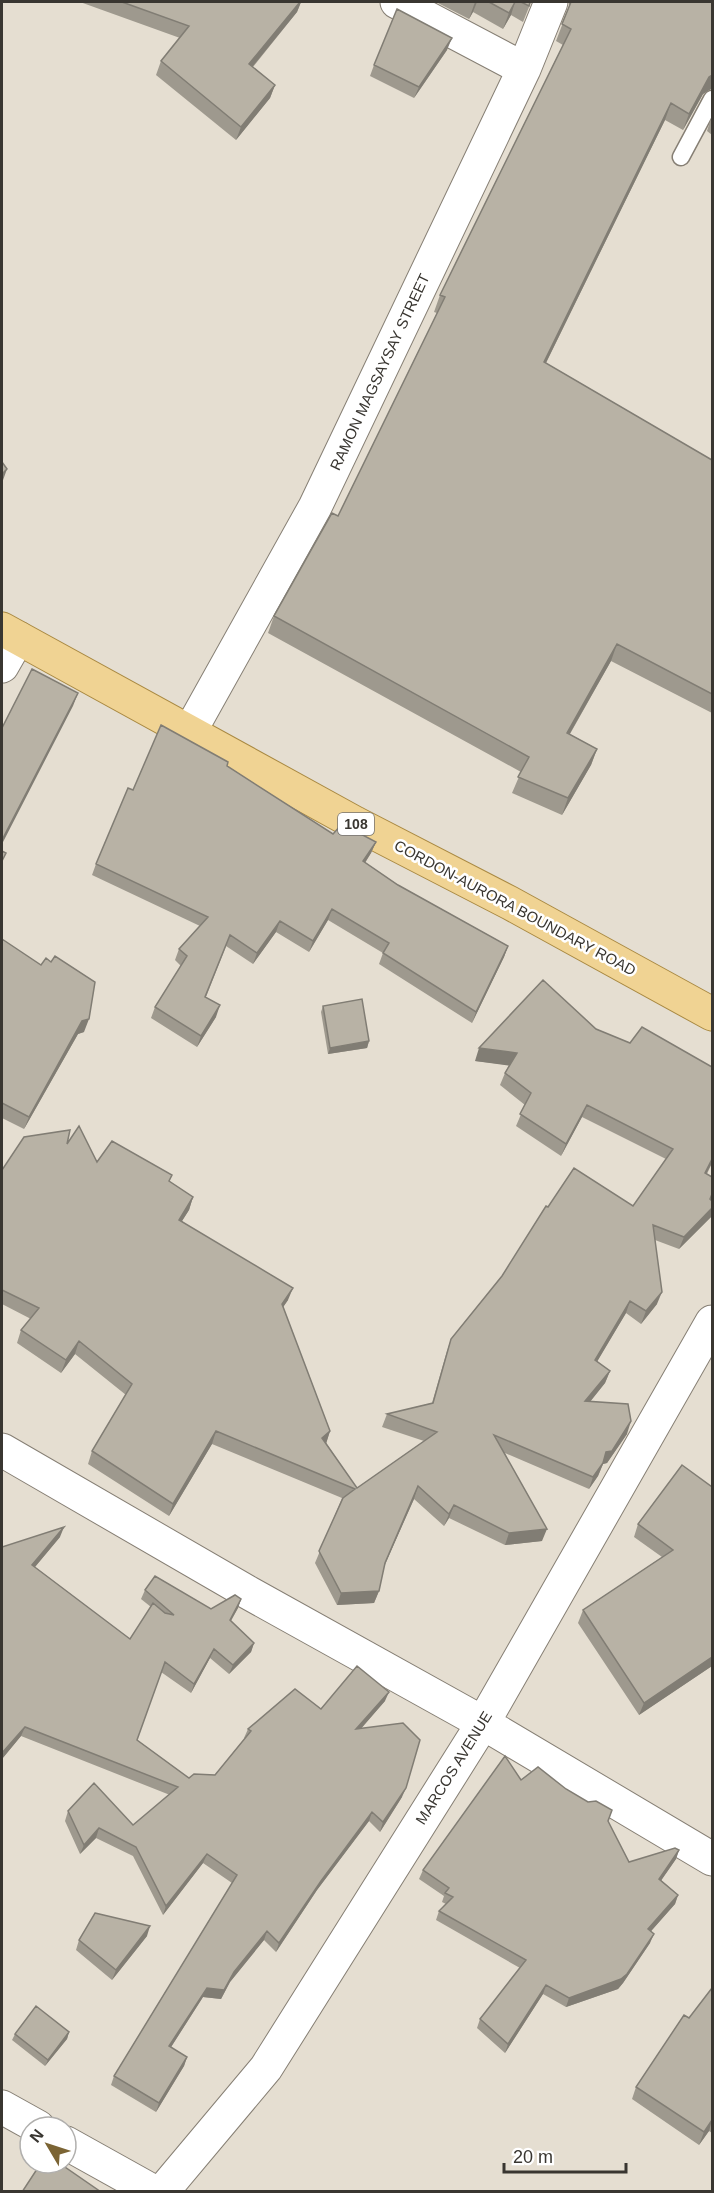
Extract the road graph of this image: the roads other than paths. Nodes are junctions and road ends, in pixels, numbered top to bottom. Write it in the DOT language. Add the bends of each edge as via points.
graph roads {
  1 [pos="397,2"];
  2 [pos="551,2"];
  3 [pos="524,69"];
  4 [pos="712,99"];
  5 [pos="681,157"];
  6 [pos="10,633"];
  7 [pos="2,666"];
  8 [pos="189,733"];
  9 [pos="712,1014"];
  10 [pos="712,1322"];
  11 [pos="2,1450"];
  12 [pos="483,1723"];
  13 [pos="712,1859"];
  14 [pos="2,2107"];
  15 [pos="18,2116"];
  16 [pos="78,2150"];
  17 [pos="154,2192"];
  18 [pos="162,2192"];
  1 -- 3 [label="street"];
  2 -- 3 [label="street, RAMON MAGSAYSAY STREET"];
  3 -- 8 [label="street, RAMON MAGSAYSAY STREET" via="315,507"];
  4 -- 5 [label="lane"];
  6 -- 7 [label="street"];
  6 -- 8 [label="main road, CORDON-AURORA BOUNDARY ROAD / 108"];
  8 -- 9 [label="main road, CORDON-AURORA BOUNDARY ROAD / 108"];
  10 -- 12 [label="street, MARCOS AVENUE"];
  11 -- 12 [label="street"];
  12 -- 13 [label="street"];
  12 -- 18 [label="street, MARCOS AVENUE" via="266,2068"];
  14 -- 15 [label="street"];
  16 -- 17 [label="street"];
}
